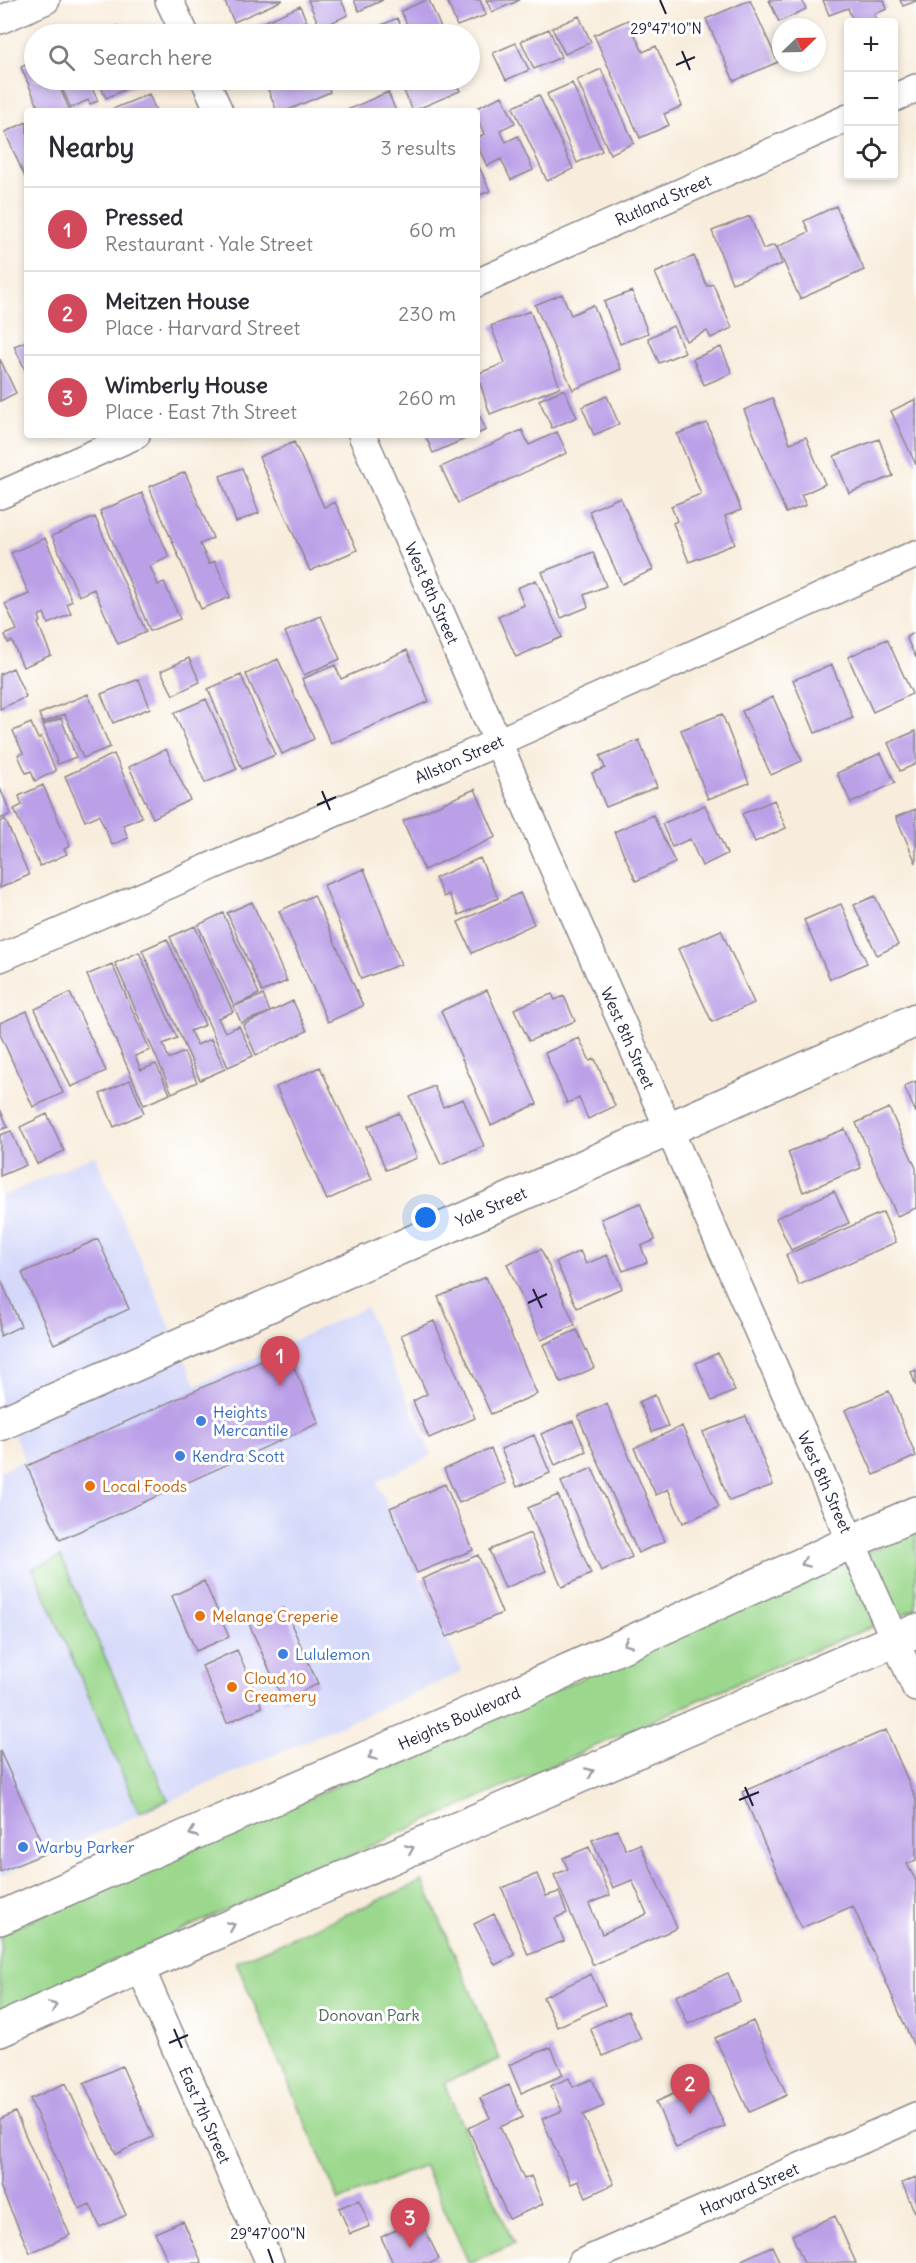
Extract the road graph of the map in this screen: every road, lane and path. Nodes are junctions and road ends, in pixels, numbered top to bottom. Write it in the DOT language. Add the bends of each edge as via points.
graph roads {
  1 [pos="46,0"];
  2 [pos="170,0"];
  3 [pos="0,20"];
  4 [pos="181,24"];
  5 [pos="916,87"];
  6 [pos="210,90"];
  7 [pos="898,96"];
  8 [pos="218,108"];
  9 [pos="844,120"];
  10 [pos="480,282"];
  11 [pos="129,438"];
  12 [pos="363,438"];
  13 [pos="0,495"];
  14 [pos="916,554"];
  15 [pos="498,742"];
  16 [pos="0,958"];
  17 [pos="916,1020"];
  18 [pos="668,1128"];
  19 [pos="0,1424"];
  20 [pos="916,1514"];
  21 [pos="851,1542"];
  22 [pos="905,1635"];
  23 [pos="916,1688"];
  24 [pos="0,1918"];
  25 [pos="140,1967"];
  26 [pos="0,2030"];
  27 [pos="916,2116"];
  28 [pos="270,2263"];
  29 [pos="581,2263"];
  1 -- 3 [label="street"];
  2 -- 4 [label="street"];
  5 -- 7 [label="street"];
  6 -- 8 [label="street"];
  9 -- 10 [label="street, Rutland Street"];
  11 -- 13 [label="street"];
  12 -- 15 [label="street, West 8th Street"];
  14 -- 15 [label="street, Allston Street"];
  15 -- 16 [label="street, Allston Street"];
  15 -- 18 [label="street, West 8th Street"];
  17 -- 18 [label="main road, Yale Street"];
  18 -- 19 [label="main road, Yale Street"];
  18 -- 21 [label="street, West 8th Street"];
  20 -- 21 [label="main road, Heights Boulevard"];
  21 -- 22 [label="street, West 8th Street"];
  21 -- 24 [label="main road, Heights Boulevard, one-way" via="525,1690 239,1815 148,1850"];
  22 -- 23 [label="street, West 8th Street"];
  25 -- 22 [label="main road, one-way"];
  26 -- 25 [label="main road, one-way"];
  25 -- 28 [label="street, East 7th Street"];
  27 -- 29 [label="street, Harvard Street"];
}
